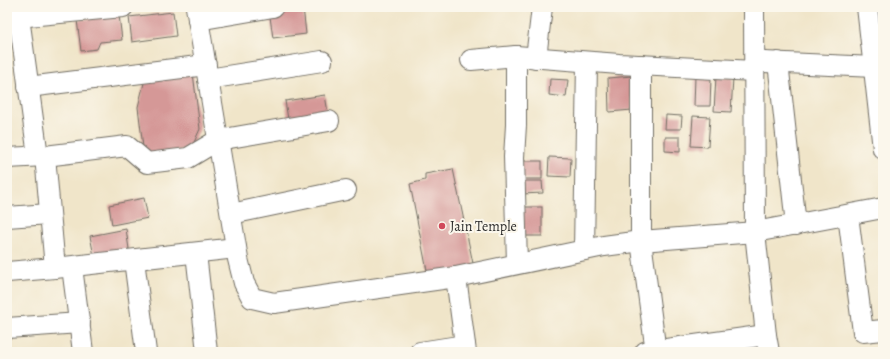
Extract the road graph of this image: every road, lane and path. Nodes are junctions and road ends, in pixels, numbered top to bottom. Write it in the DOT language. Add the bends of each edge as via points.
graph roads {
  1 [pos="123,7"];
  2 [pos="273,7"];
  3 [pos="542,7"];
  4 [pos="754,7"];
  5 [pos="867,7"];
  6 [pos="197,14"];
  7 [pos="12,15"];
  8 [pos="526,57"];
  9 [pos="471,60"];
  10 [pos="322,61"];
  11 [pos="587,62"];
  12 [pos="778,62"];
  13 [pos="640,65"];
  14 [pos="754,66"];
  15 [pos="874,67"];
  16 [pos="207,72"];
  17 [pos="28,86"];
  18 [pos="329,121"];
  19 [pos="218,140"];
  20 [pos="883,149"];
  21 [pos="41,156"];
  22 [pos="7,158"];
  23 [pos="346,190"];
  24 [pos="883,208"];
  25 [pos="49,214"];
  26 [pos="231,214"];
  27 [pos="848,215"];
  28 [pos="7,217"];
  29 [pos="796,225"];
  30 [pos="754,232"];
  31 [pos="640,241"];
  32 [pos="236,248"];
  33 [pos="584,250"];
  34 [pos="196,252"];
  35 [pos="134,260"];
  36 [pos="516,263"];
  37 [pos="63,267"];
  38 [pos="7,272"];
  39 [pos="456,277"];
  40 [pos="80,323"];
  41 [pos="7,328"];
  42 [pos="883,330"];
  43 [pos="768,344"];
  44 [pos="465,349"];
  45 [pos="652,351"];
  46 [pos="83,352"];
  47 [pos="146,352"];
  48 [pos="207,352"];
  49 [pos="420,352"];
  1 -- 7 [label="street"];
  2 -- 6 [label="street"];
  3 -- 8 [label="street"];
  4 -- 14 [label="street"];
  5 -- 15 [label="street"];
  6 -- 16 [label="street"];
  7 -- 17 [label="street"];
  8 -- 9 [label="street"];
  8 -- 11 [label="street"];
  8 -- 36 [label="street" via="514,157"];
  10 -- 16 [label="street"];
  11 -- 13 [label="street"];
  11 -- 33 [label="street"];
  12 -- 14 [label="street"];
  12 -- 15 [label="street"];
  12 -- 29 [label="street"];
  13 -- 14 [label="street"];
  13 -- 31 [label="street"];
  14 -- 30 [label="street"];
  15 -- 20 [label="street"];
  16 -- 17 [label="street"];
  16 -- 19 [label="street"];
  17 -- 21 [label="street"];
  18 -- 19 [label="street"];
  19 -- 21 [label="street" via="188,158 147,163 127,146"];
  19 -- 26 [label="street"];
  21 -- 22 [label="street"];
  21 -- 25 [label="street"];
  23 -- 26 [label="street"];
  24 -- 27 [label="street"];
  25 -- 28 [label="street"];
  25 -- 37 [label="street"];
  26 -- 32 [label="street"];
  27 -- 29 [label="street"];
  27 -- 42 [label="street" via="863,332"];
  29 -- 30 [label="street"];
  30 -- 31 [label="street"];
  30 -- 43 [label="street"];
  31 -- 33 [label="street"];
  31 -- 45 [label="street"];
  32 -- 34 [label="street"];
  32 -- 39 [label="street" via="244,283 252,298 274,302"];
  33 -- 36 [label="street"];
  34 -- 35 [label="street"];
  34 -- 48 [label="street"];
  35 -- 37 [label="street"];
  35 -- 47 [label="street"];
  36 -- 39 [label="street"];
  37 -- 38 [label="street"];
  37 -- 40 [label="street"];
  39 -- 44 [label="street"];
  40 -- 41 [label="street"];
  40 -- 46 [label="street"];
  43 -- 45 [label="street"];
  44 -- 49 [label="street"];
}
